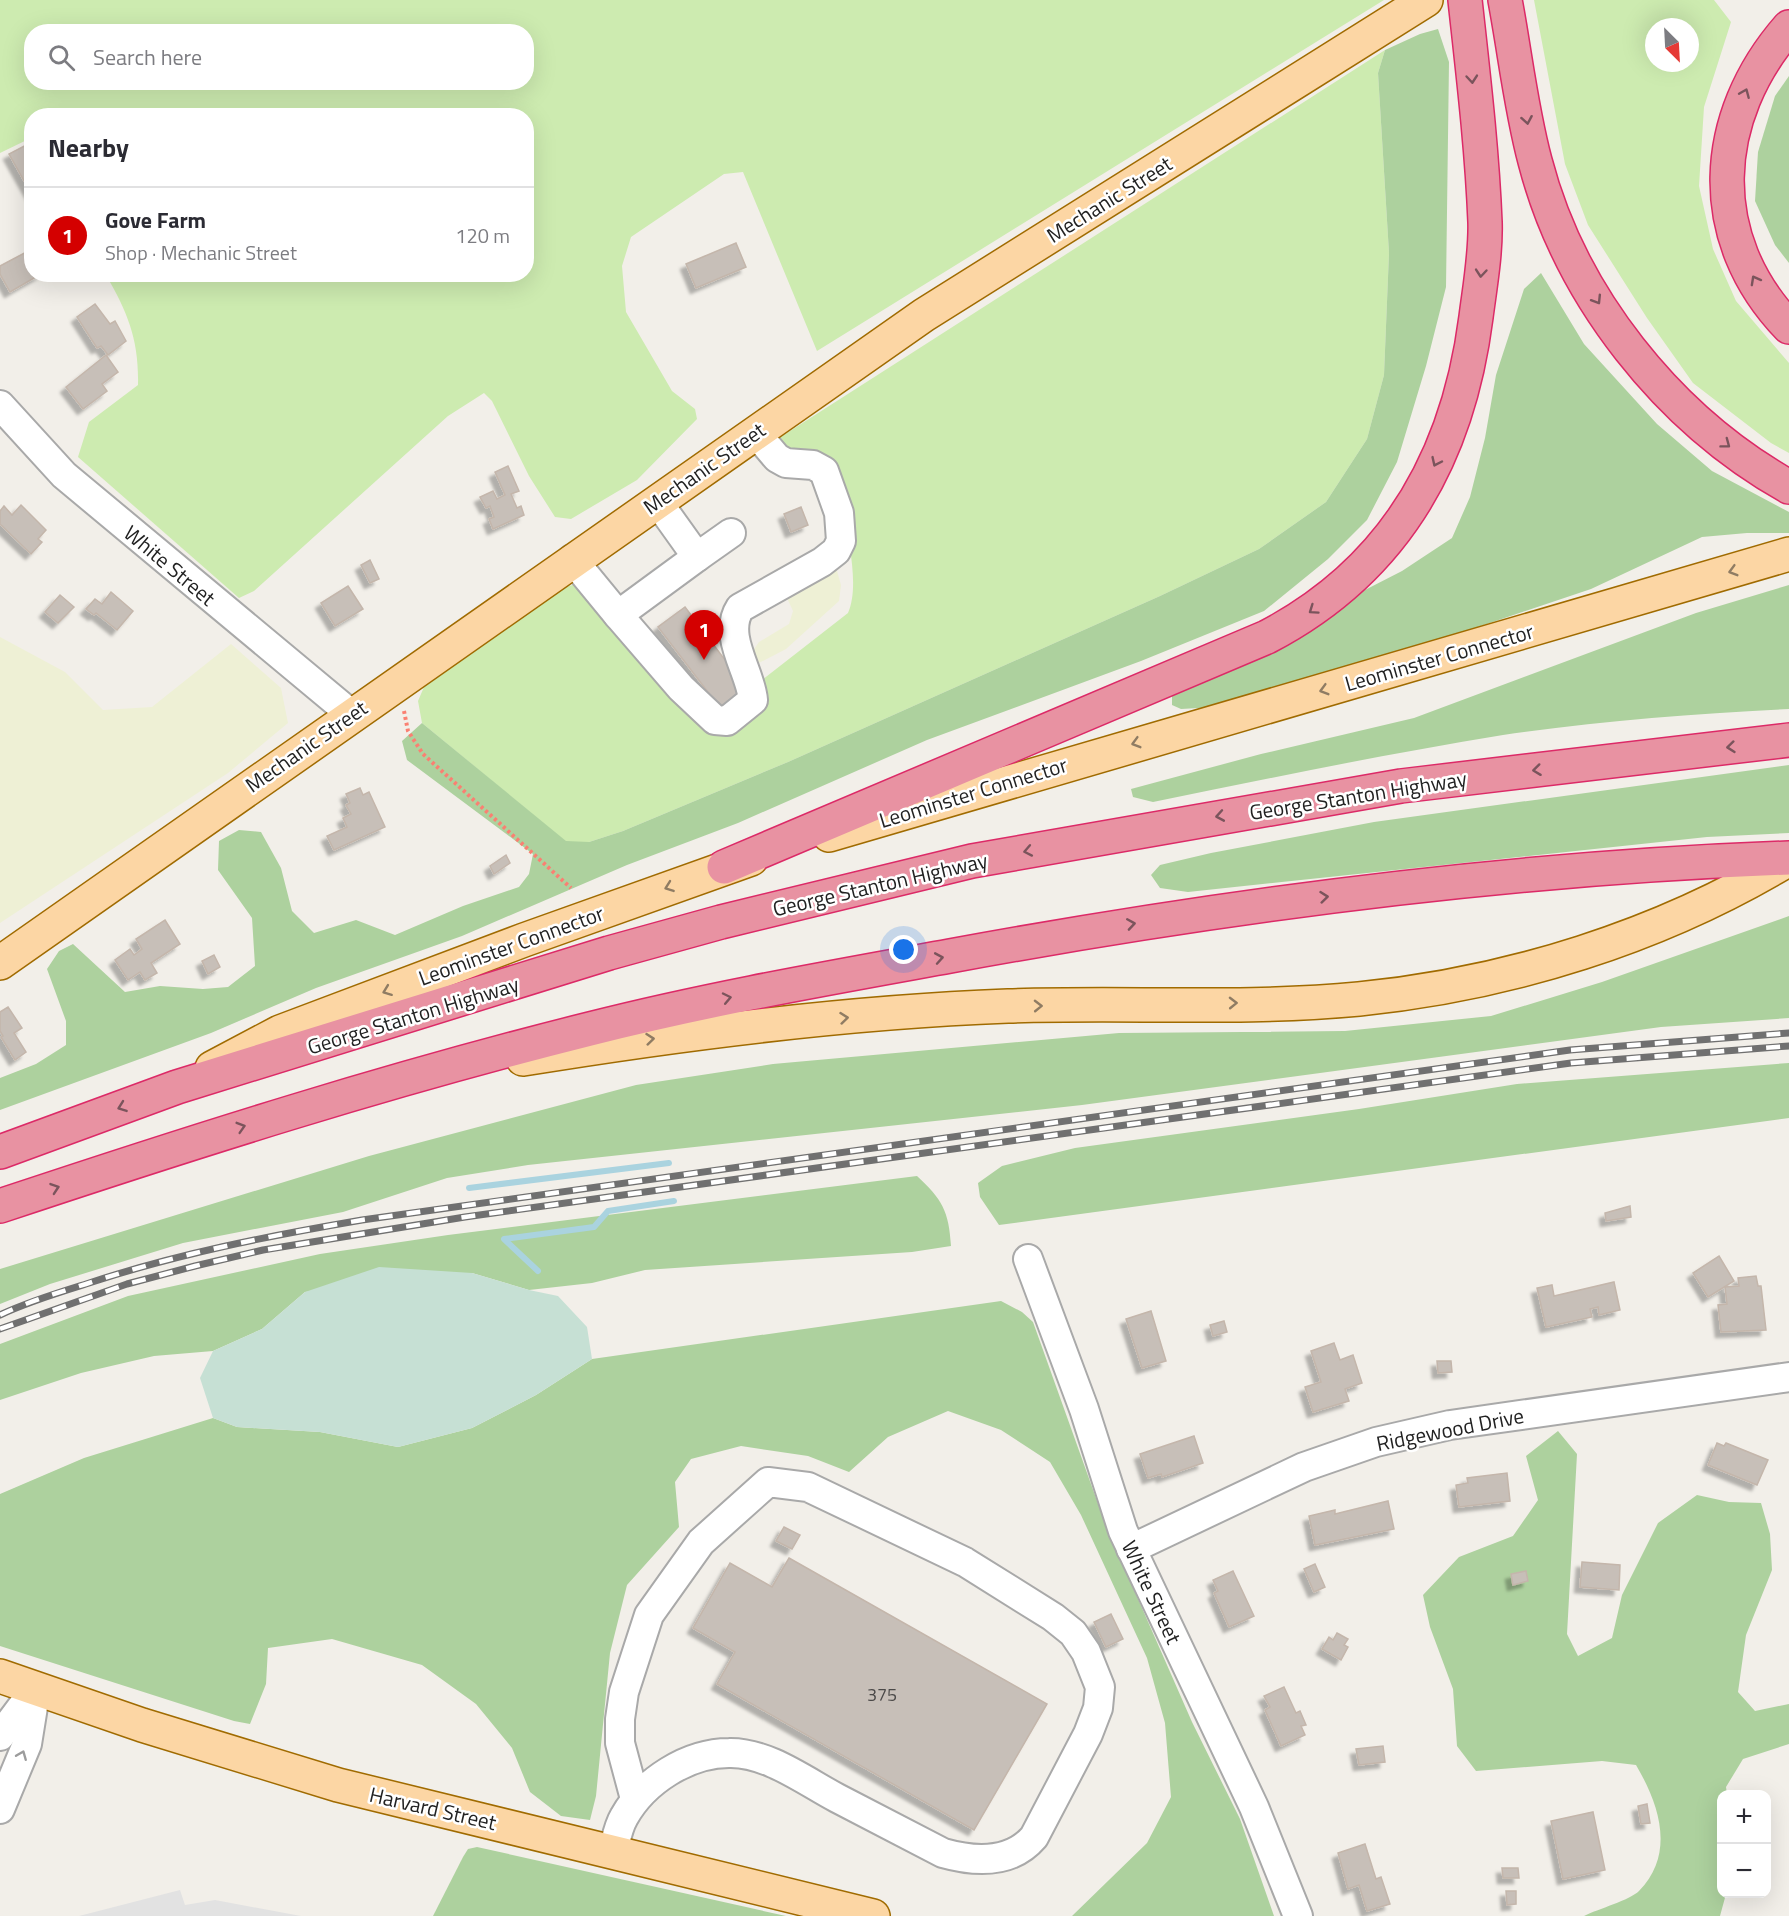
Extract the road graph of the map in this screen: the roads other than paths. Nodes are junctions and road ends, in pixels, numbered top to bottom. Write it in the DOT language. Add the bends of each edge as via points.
graph roads {
  1 [pos="1426,0"];
  2 [pos="1505,0"];
  3 [pos="1466,10"];
  4 [pos="1789,27"];
  5 [pos="1789,327"];
  6 [pos="0,405"];
  7 [pos="756,432"];
  8 [pos="1789,487"];
  9 [pos="657,501"];
  10 [pos="731,533"];
  11 [pos="1789,554"];
  12 [pos="697,557"];
  13 [pos="572,560"];
  14 [pos="618,615"];
  15 [pos="351,714"];
  16 [pos="1789,740"];
  17 [pos="1789,858"];
  18 [pos="724,867"];
  19 [pos="0,963"];
  20 [pos="406,1078"];
  21 [pos="177,1087"];
  22 [pos="0,1152"];
  23 [pos="0,1206"];
  24 [pos="1028,1259"];
  25 [pos="1789,1377"];
  26 [pos="1131,1549"];
  27 [pos="0,1676"];
  28 [pos="36,1688"];
  29 [pos="0,1737"];
  30 [pos="635,1799"];
  31 [pos="0,1809"];
  32 [pos="613,1851"];
  33 [pos="873,1916"];
  34 [pos="1298,1916"];
  1 -- 7 [label="main road, Mechanic Street" via="924,315"];
  2 -- 8 [label="highway, one-way" via="1535,162 1566,244 1593,293 1638,359 1669,394 1720,439"];
  3 -- 18 [label="highway, one-way" via="1485,224 1472,349 1453,419 1435,464 1408,514 1384,547 1310,613 1266,637"];
  5 -- 4 [label="highway, one-way" via="1768,302 1743,255 1730,214 1726,174 1729,144 1742,99 1761,63"];
  6 -- 15 [label="street, White Street" via="73,483"];
  7 -- 9 [label="main road, Mechanic Street"];
  7 -- 14 [label="street" via="782,462 813,465 824,471 836,499 841,531 836,551 822,562 737,612 739,653 752,689 749,706 727,721 715,720 681,688"];
  9 -- 12 [label="street"];
  9 -- 13 [label="main road, Mechanic Street"];
  10 -- 12 [label="street"];
  11 -- 18 [label="main road, Leominster Connector, one-way"];
  12 -- 14 [label="street"];
  13 -- 14 [label="street"];
  13 -- 15 [label="main road, Mechanic Street"];
  15 -- 19 [label="main road, Mechanic Street"];
  16 -- 21 [label="highway, George Stanton Highway, one-way" via="1401,786 972,861 609,953"];
  20 -- 17 [label="highway, one-way" via="592,1028 773,988 1136,923 1502,877"];
  20 -- 17 [label="main road, one-way" via="628,1042 849,1017 1007,1006 1293,1003 1428,990 1541,965 1600,946 1696,908"];
  18 -- 21 [label="main road, Leominster Connector, one-way" via="280,1032"];
  23 -- 20 [label="highway, one-way"];
  21 -- 22 [label="highway, George Stanton Highway, one-way"];
  24 -- 26 [label="street, White Street"];
  25 -- 26 [label="street, Ridgewood Drive" via="1450,1425 1376,1442 1304,1467"];
  26 -- 34 [label="street, White Street" via="1250,1797"];
  27 -- 28 [label="main road, Harvard Street"];
  28 -- 29 [label="street"];
  31 -- 28 [label="street, one-way" via="27,1744"];
  28 -- 32 [label="main road, Harvard Street" via="338,1785"];
  30 -- 30 [label="street" via="680,1766 730,1752 771,1763 943,1853 985,1860 1026,1846 1034,1837 1088,1734 1098,1708 1100,1687 1086,1652 1073,1633 965,1562 808,1487 768,1482 701,1542 649,1615 624,1692 620,1719 620,1743"];
  30 -- 32 [label="street" via="623,1819"];
  32 -- 33 [label="main road, Harvard Street"];
}
